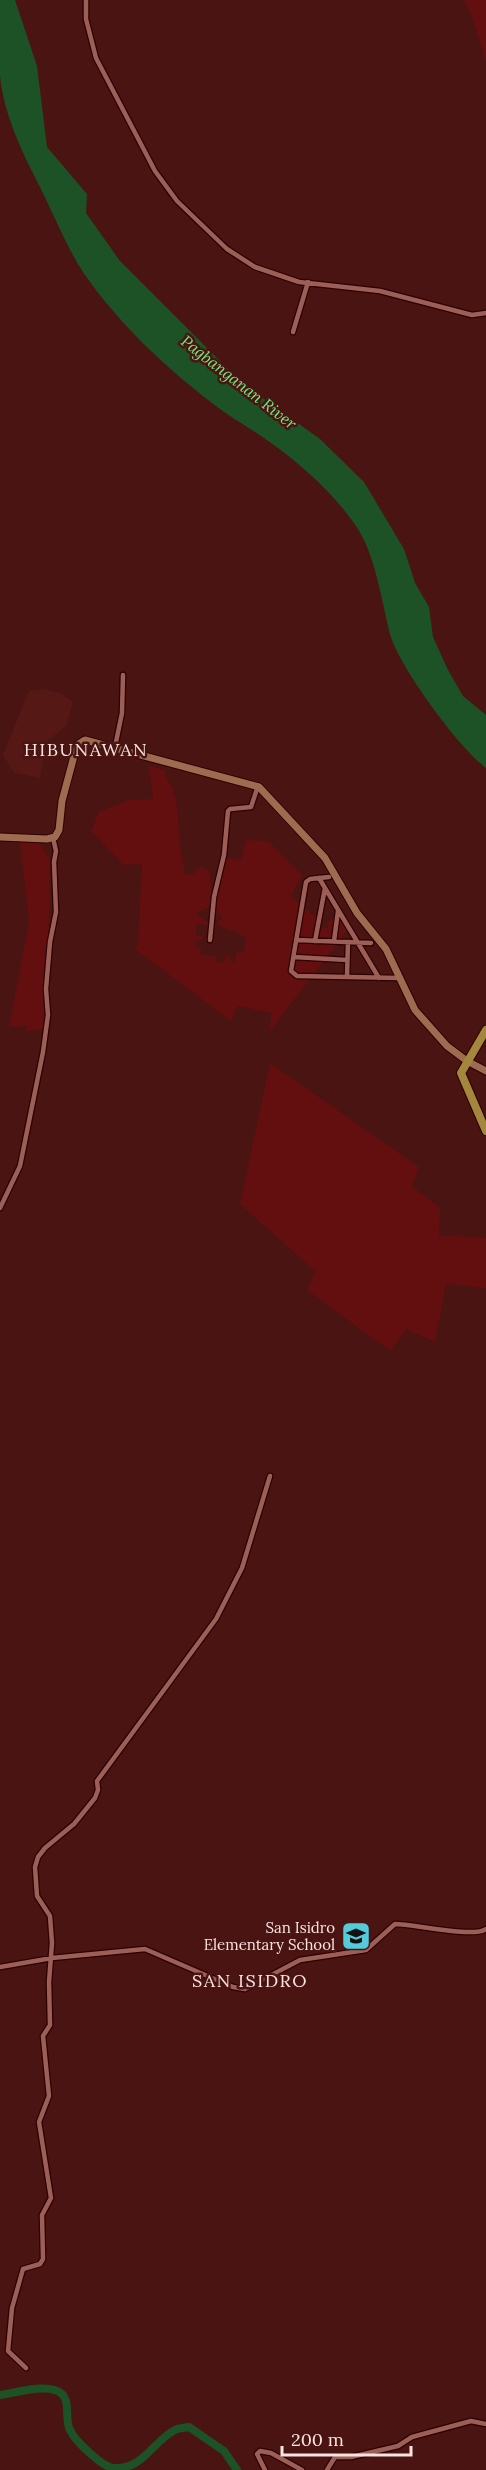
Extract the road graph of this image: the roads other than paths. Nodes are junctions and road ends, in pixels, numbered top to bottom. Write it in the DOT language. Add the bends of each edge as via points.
graph roads {
  1 [pos="86,0"];
  2 [pos="308,282"];
  3 [pos="486,313"];
  4 [pos="293,332"];
  5 [pos="123,675"];
  6 [pos="115,747"];
  7 [pos="258,786"];
  8 [pos="0,837"];
  9 [pos="53,838"];
  10 [pos="329,877"];
  11 [pos="319,878"];
  12 [pos="325,888"];
  13 [pos="339,910"];
  14 [pos="210,940"];
  15 [pos="297,940"];
  16 [pos="315,941"];
  17 [pos="334,941"];
  18 [pos="348,942"];
  19 [pos="358,942"];
  20 [pos="370,943"];
  21 [pos="294,957"];
  22 [pos="347,960"];
  23 [pos="347,977"];
  24 [pos="379,978"];
  25 [pos="399,978"];
  26 [pos="486,1030"];
  27 [pos="467,1061"];
  28 [pos="486,1071"];
  29 [pos="486,1131"];
  30 [pos="0,1208"];
  31 [pos="270,1476"];
  32 [pos="486,1929"];
  33 [pos="52,1958"];
  34 [pos="0,1967"];
  35 [pos="26,2368"];
  36 [pos="486,2424"];
  37 [pos="265,2470"];
  38 [pos="302,2470"];
  39 [pos="327,2470"];
  1 -- 2 [label="street" via="86,19 96,58 166,188 242,260 275,275"];
  2 -- 3 [label="street" via="380,291 472,315"];
  2 -- 4 [label="street"];
  5 -- 6 [label="street" via="122,713"];
  6 -- 7 [label="street"];
  6 -- 9 [label="street" via="88,740 78,743 62,801 59,830"];
  7 -- 14 [label="street" via="251,807 228,812"];
  7 -- 25 [label="street" via="326,858 357,913 386,949"];
  8 -- 9 [label="street"];
  9 -- 30 [label="street" via="56,912 50,942 43,1052 20,1166"];
  10 -- 11 [label="street"];
  11 -- 12 [label="street"];
  11 -- 15 [label="street" via="306,882"];
  12 -- 13 [label="street"];
  12 -- 16 [label="street"];
  13 -- 17 [label="street"];
  13 -- 19 [label="street"];
  15 -- 16 [label="street"];
  15 -- 21 [label="street"];
  16 -- 17 [label="street"];
  17 -- 18 [label="street"];
  18 -- 19 [label="street"];
  18 -- 22 [label="street"];
  19 -- 20 [label="street"];
  19 -- 24 [label="street"];
  21 -- 22 [label="street"];
  21 -- 23 [label="street" via="291,971 297,976"];
  22 -- 23 [label="street"];
  23 -- 24 [label="street"];
  24 -- 25 [label="street"];
  25 -- 27 [label="street" via="415,1010 447,1046"];
  26 -- 27 [label="highway"];
  27 -- 28 [label="street"];
  27 -- 29 [label="highway" via="461,1075"];
  31 -- 33 [label="street" via="242,1568 216,1619 97,1781 95,1798 38,1857 37,1896 50,1916"];
  32 -- 33 [label="street" via="472,1934 394,1924 366,1950 300,1960 245,1989 145,1949"];
  33 -- 34 [label="street"];
  33 -- 35 [label="street" via="50,2025 43,2036 49,2096 39,2121 51,2198 42,2215 43,2259 40,2264 23,2269 8,2340 9,2354"];
  36 -- 39 [label="street" via="471,2421 412,2437 398,2446 335,2457"];
  37 -- 38 [label="street" via="257,2454 260,2451"];
}
